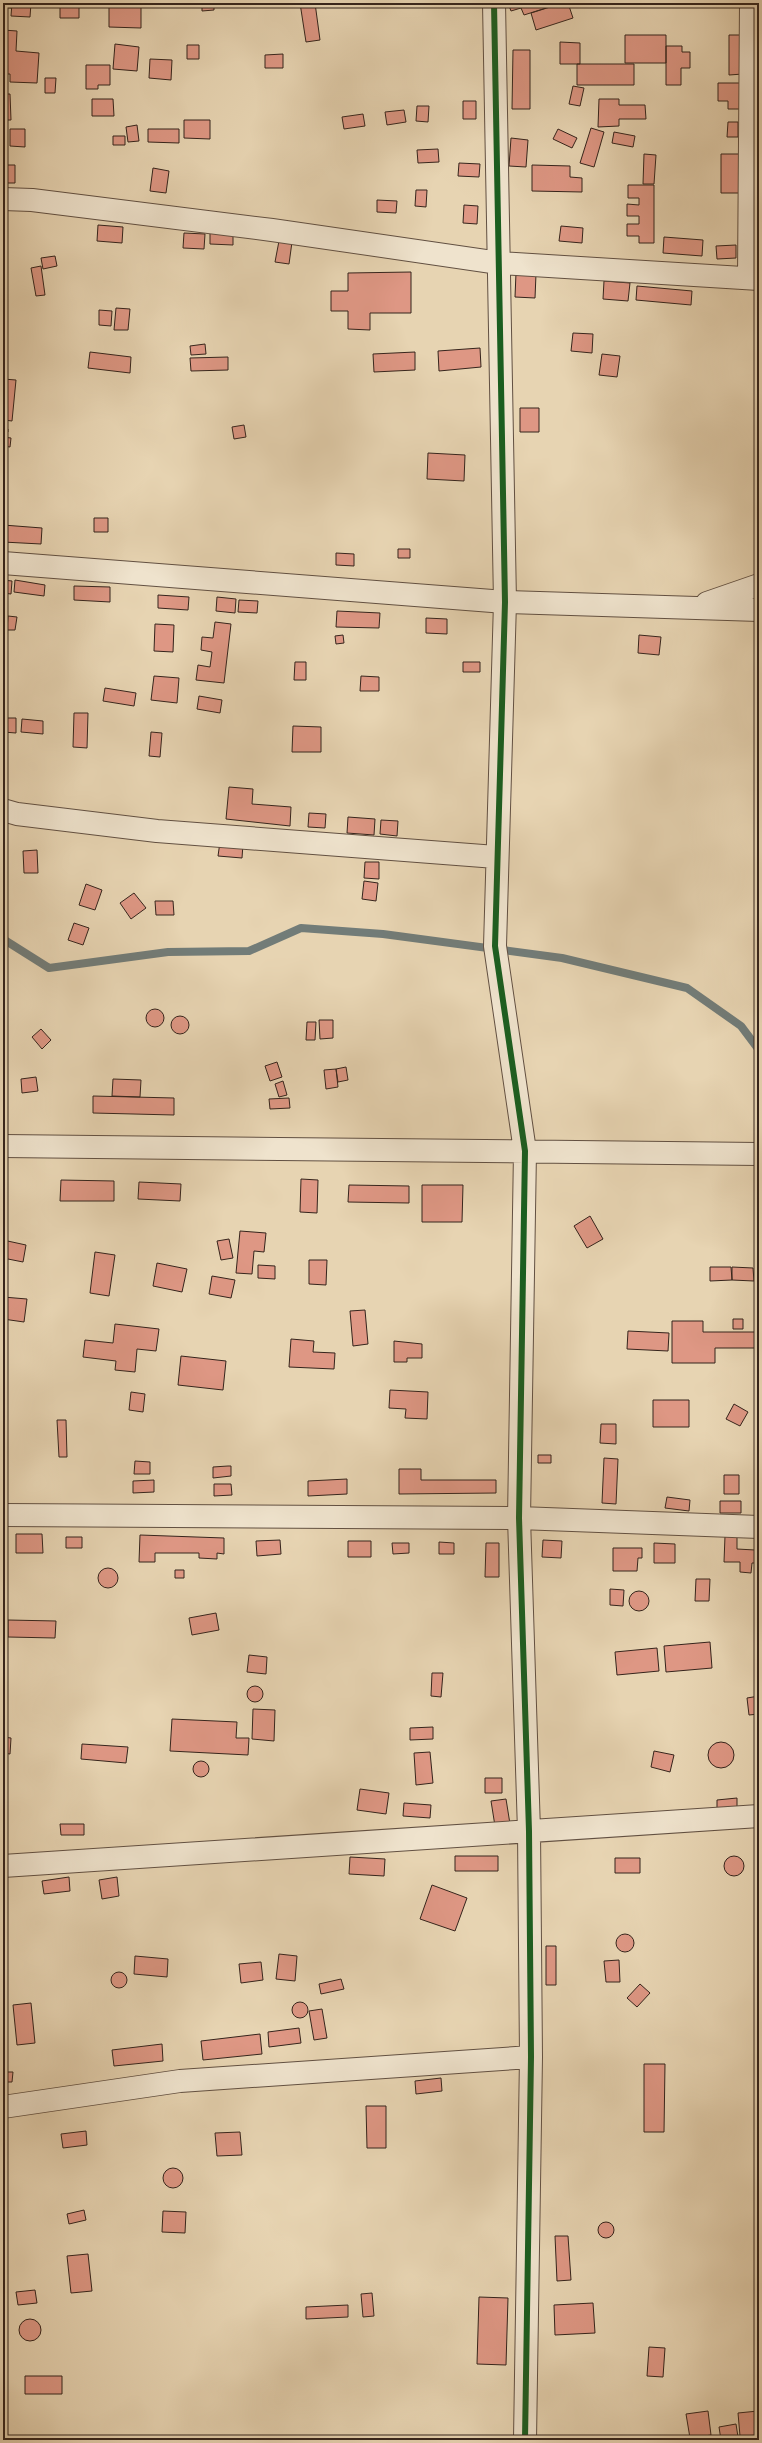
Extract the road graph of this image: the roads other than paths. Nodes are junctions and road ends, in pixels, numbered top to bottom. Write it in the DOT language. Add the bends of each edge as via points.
graph roads {
  1 [pos="494,3"];
  2 [pos="751,3"];
  3 [pos="3,199"];
  4 [pos="499,263"];
  5 [pos="754,278"];
  6 [pos="3,563"];
  7 [pos="759,586"];
  8 [pos="505,602"];
  9 [pos="695,608"];
  10 [pos="759,610"];
  11 [pos="3,810"];
  12 [pos="496,857"];
  13 [pos="3,1146"];
  14 [pos="525,1150"];
  15 [pos="759,1154"];
  16 [pos="3,1514"];
  17 [pos="519,1518"];
  18 [pos="759,1527"];
  19 [pos="759,1816"];
  20 [pos="529,1831"];
  21 [pos="3,1866"];
  22 [pos="531,2057"];
  23 [pos="3,2107"];
  24 [pos="526,2440"];
  1 -- 4 [label="street"];
  2 -- 5 [label="street"];
  3 -- 4 [label="street" via="39,200 272,230"];
  4 -- 5 [label="street"];
  4 -- 8 [label="street"];
  6 -- 8 [label="street"];
  7 -- 9 [label="street"];
  8 -- 9 [label="street"];
  8 -- 12 [label="street"];
  9 -- 10 [label="street"];
  11 -- 12 [label="street" via="17,814 156,831"];
  12 -- 14 [label="street" via="495,946"];
  13 -- 14 [label="street"];
  14 -- 15 [label="street"];
  14 -- 17 [label="street"];
  16 -- 17 [label="street"];
  17 -- 18 [label="street"];
  17 -- 20 [label="street"];
  19 -- 20 [label="street"];
  20 -- 21 [label="street"];
  20 -- 22 [label="street"];
  22 -- 23 [label="street" via="180,2081"];
  22 -- 24 [label="street"];
}
